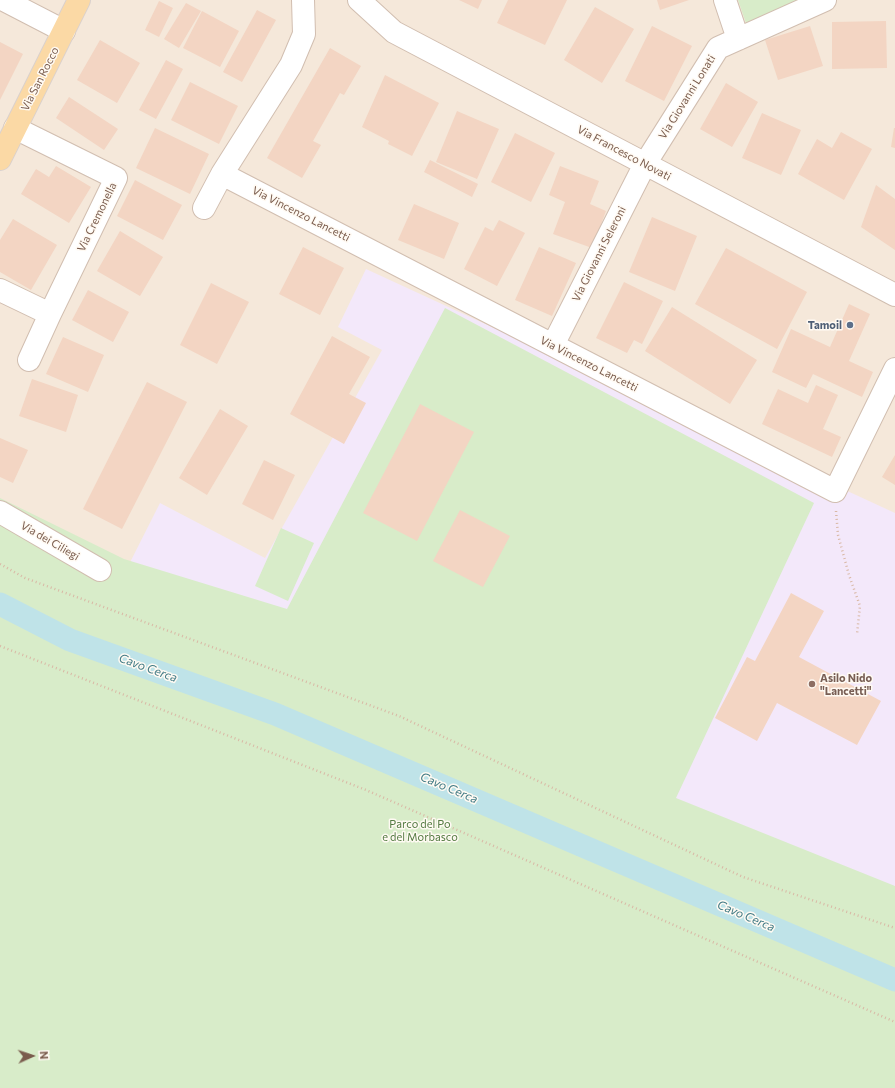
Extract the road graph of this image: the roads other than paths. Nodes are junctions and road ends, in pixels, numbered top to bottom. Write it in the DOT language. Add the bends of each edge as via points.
graph roads {
  1 [pos="4,0"];
  2 [pos="79,0"];
  3 [pos="303,0"];
  4 [pos="359,0"];
  5 [pos="725,0"];
  6 [pos="826,0"];
  7 [pos="64,32"];
  8 [pos="738,39"];
  9 [pos="15,128"];
  10 [pos="0,159"];
  11 [pos="645,164"];
  12 [pos="222,174"];
  13 [pos="204,208"];
  14 [pos="0,290"];
  15 [pos="895,295"];
  16 [pos="50,314"];
  17 [pos="552,345"];
  18 [pos="29,360"];
  19 [pos="895,369"];
  20 [pos="0,512"];
  21 [pos="100,570"];
  1 -- 7 [label="street"];
  2 -- 7 [label="main road, Via San Rocco"];
  3 -- 12 [label="street" via="304,34 291,65"];
  4 -- 11 [label="street, Via Francesco Novati" via="394,32"];
  5 -- 8 [label="street"];
  6 -- 8 [label="street, Via Giovanni Lonati"];
  7 -- 9 [label="main road, Via San Rocco"];
  8 -- 11 [label="street, Via Giovanni Lonati" via="718,48"];
  9 -- 10 [label="main road, Via San Rocco"];
  9 -- 16 [label="street, Via Cremonella" via="116,178"];
  11 -- 15 [label="street, Via Francesco Novati"];
  11 -- 17 [label="street, Via Giovanni Seleroni"];
  12 -- 13 [label="street"];
  12 -- 17 [label="street, Via Vincenzo Lancetti"];
  14 -- 16 [label="street"];
  16 -- 18 [label="street, Via Cremonella"];
  17 -- 19 [label="street, Via Vincenzo Lancetti" via="835,491"];
  20 -- 21 [label="street, Via dei Ciliegi"];
}
